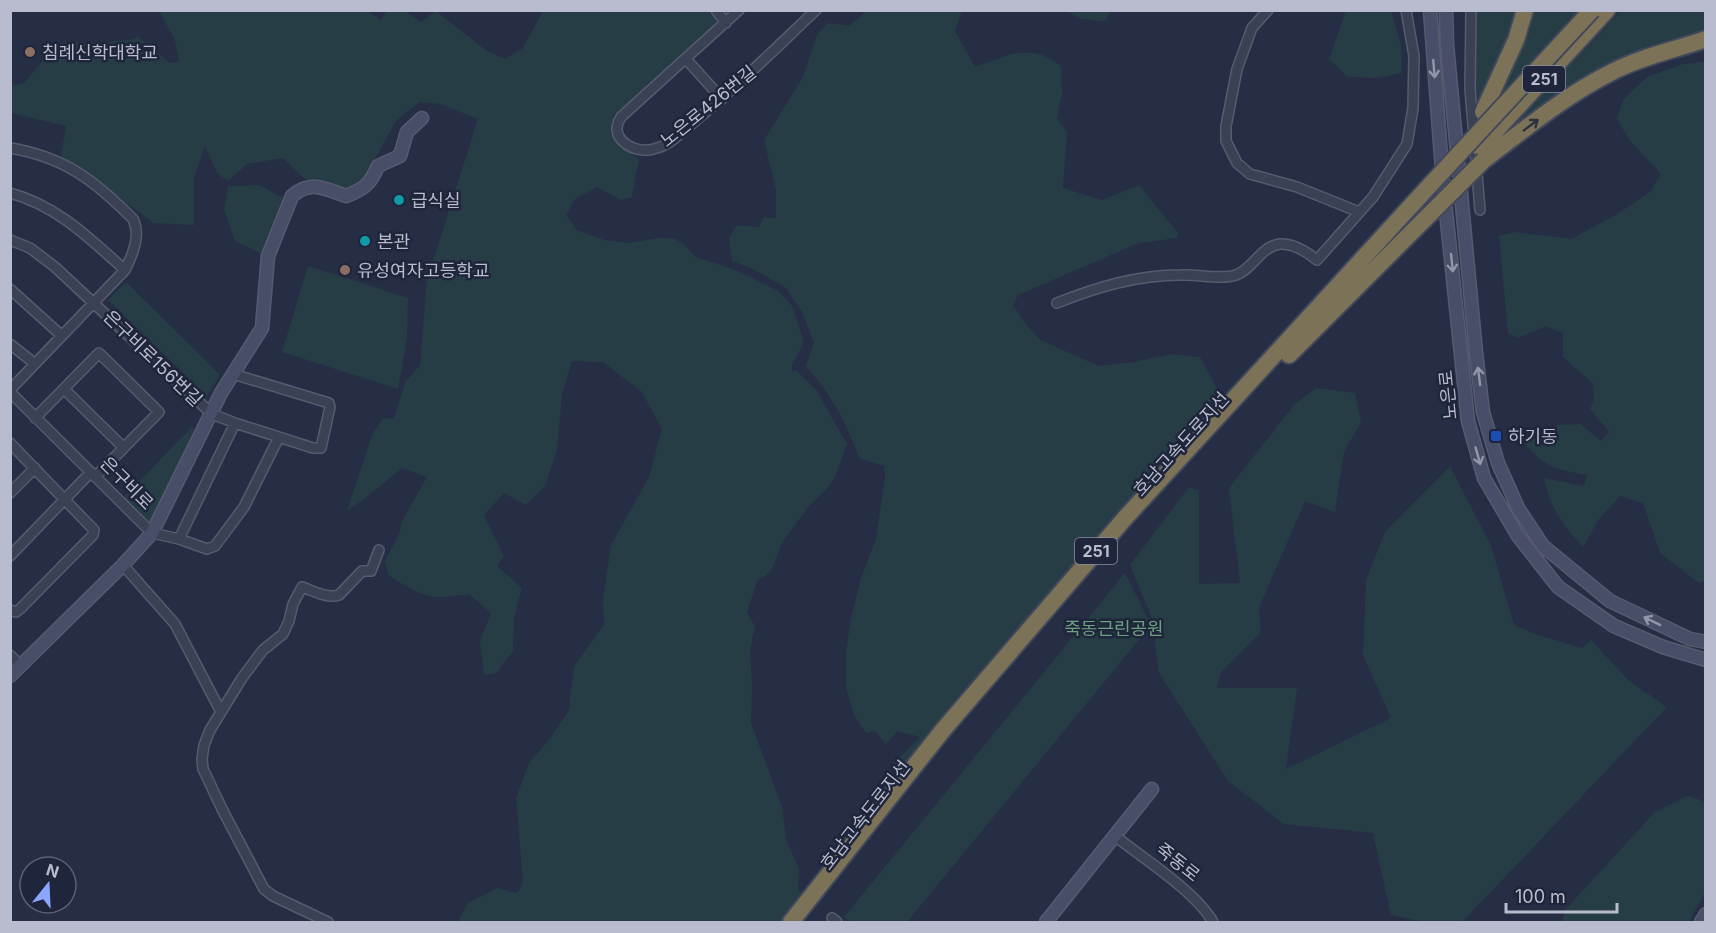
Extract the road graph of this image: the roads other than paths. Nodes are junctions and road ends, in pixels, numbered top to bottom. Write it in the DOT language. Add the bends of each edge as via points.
graph roads {
  1 [pos="716,10"];
  2 [pos="739,10"];
  3 [pos="816,10"];
  4 [pos="1268,10"];
  5 [pos="1406,10"];
  6 [pos="1430,10"];
  7 [pos="1446,10"];
  8 [pos="1471,10"];
  9 [pos="1525,10"];
  10 [pos="1592,10"];
  11 [pos="1607,10"];
  12 [pos="726,23"];
  13 [pos="1706,39"];
  14 [pos="686,59"];
  15 [pos="722,99"];
  16 [pos="422,118"];
  17 [pos="10,148"];
  18 [pos="1476,176"];
  19 [pos="1459,178"];
  20 [pos="10,193"];
  21 [pos="1423,201"];
  22 [pos="1480,210"];
  23 [pos="1359,212"];
  24 [pos="10,240"];
  25 [pos="125,270"];
  26 [pos="10,289"];
  27 [pos="94,302"];
  28 [pos="1057,303"];
  29 [pos="61,335"];
  30 [pos="10,344"];
  31 [pos="34,363"];
  32 [pos="1270,367"];
  33 [pos="233,374"];
  34 [pos="64,389"];
  35 [pos="10,391"];
  36 [pos="212,414"];
  37 [pos="35,418"];
  38 [pos="235,423"];
  39 [pos="279,437"];
  40 [pos="10,443"];
  41 [pos="124,448"];
  42 [pos="35,468"];
  43 [pos="93,475"];
  44 [pos="10,493"];
  45 [pos="65,499"];
  46 [pos="152,533"];
  47 [pos="178,539"];
  48 [pos="379,550"];
  49 [pos="10,556"];
  50 [pos="123,565"];
  51 [pos="10,610"];
  52 [pos="1706,642"];
  53 [pos="10,655"];
  54 [pos="1706,660"];
  55 [pos="21,666"];
  56 [pos="10,676"];
  57 [pos="221,712"];
  58 [pos="1152,789"];
  59 [pos="1115,836"];
  60 [pos="1706,914"];
  61 [pos="328,922"];
  62 [pos="790,922"];
  63 [pos="805,922"];
  64 [pos="1046,922"];
  65 [pos="1213,922"];
  66 [pos="1701,922"];
  1 -- 12 [label="street"];
  2 -- 12 [label="street, 노은로426번길"];
  3 -- 15 [label="street, 노은로426번길"];
  4 -- 23 [label="street" via="1252,28 1237,69 1226,141 1237,163 1250,174 1297,187"];
  5 -- 23 [label="street" via="1414,56 1411,128 1400,157"];
  6 -- 54 [label="street, 노은로, one-way" via="1468,421 1484,478 1518,537 1558,587 1614,626"];
  7 -- 19 [label="street, 노은로"];
  8 -- 18 [label="street" via="1470,89"];
  9 -- 21 [label="highway" via="1513,48 1483,112"];
  10 -- 21 [label="highway, 호남고속도로지선 / 251, bridge"];
  11 -- 21 [label="highway, 호남고속도로지선 / 251"];
  12 -- 14 [label="street, 노은로426번길"];
  21 -- 13 [label="highway, one-way, bridge" via="1614,70"];
  14 -- 15 [label="street"];
  14 -- 15 [label="street, 노은로426번길" via="621,117 617,128 621,139 640,150 659,148"];
  16 -- 33 [label="street" via="407,132 400,156 378,166 362,190 346,196 315,185 292,196 268,256 262,328"];
  17 -- 25 [label="street, 은구비로156번길" via="51,158 73,170 106,192 133,219 136,239"];
  18 -- 19 [label="street"];
  18 -- 22 [label="street"];
  52 -- 19 [label="street, 노은로, one-way" via="1690,639 1610,601 1544,546 1518,508 1498,463 1483,412"];
  20 -- 25 [label="street" via="60,214"];
  21 -- 32 [label="highway, 호남고속도로지선 / 251"];
  23 -- 28 [label="street" via="1317,260 1306,251 1281,244 1269,247 1234,276 1180,274 1122,281"];
  24 -- 27 [label="street, 은구비로156번길" via="44,258"];
  25 -- 27 [label="street, 은구비로156번길"];
  26 -- 29 [label="street"];
  27 -- 29 [label="street, 은구비로156번길"];
  27 -- 36 [label="street, 은구비로156번길"];
  29 -- 31 [label="street, 은구비로156번길"];
  30 -- 31 [label="street"];
  31 -- 35 [label="street, 은구비로156번길"];
  32 -- 62 [label="highway, 호남고속도로지선 / 251" via="1125,518 943,730"];
  32 -- 63 [label="highway, 호남고속도로지선 / 251" via="952,736"];
  33 -- 36 [label="street"];
  33 -- 39 [label="street" via="329,403 321,448"];
  34 -- 37 [label="street"];
  34 -- 41 [label="street"];
  34 -- 41 [label="street" via="99,353 159,412"];
  35 -- 37 [label="street, 은구비로"];
  36 -- 38 [label="street"];
  36 -- 46 [label="street"];
  37 -- 43 [label="street, 은구비로"];
  38 -- 39 [label="street"];
  38 -- 47 [label="street"];
  39 -- 47 [label="street" via="244,507 214,546 207,549"];
  40 -- 42 [label="street"];
  41 -- 43 [label="street"];
  42 -- 44 [label="street"];
  42 -- 45 [label="street"];
  43 -- 45 [label="street"];
  43 -- 46 [label="street, 은구비로"];
  45 -- 49 [label="street"];
  45 -- 51 [label="street" via="91,526 93,535 20,609"];
  46 -- 47 [label="street"];
  46 -- 50 [label="street, 은구비로"];
  48 -- 57 [label="street" via="371,571 362,571 339,595 334,597 303,587 283,634 263,650"];
  50 -- 55 [label="street, 은구비로"];
  50 -- 57 [label="street" via="176,624"];
  53 -- 55 [label="street"];
  55 -- 56 [label="street, 은구비로"];
  57 -- 61 [label="street" via="210,730 202,759 222,809 264,889"];
  58 -- 59 [label="street"];
  59 -- 64 [label="street"];
  59 -- 65 [label="street, 죽동로" via="1193,897"];
  60 -- 66 [label="street"];
}
